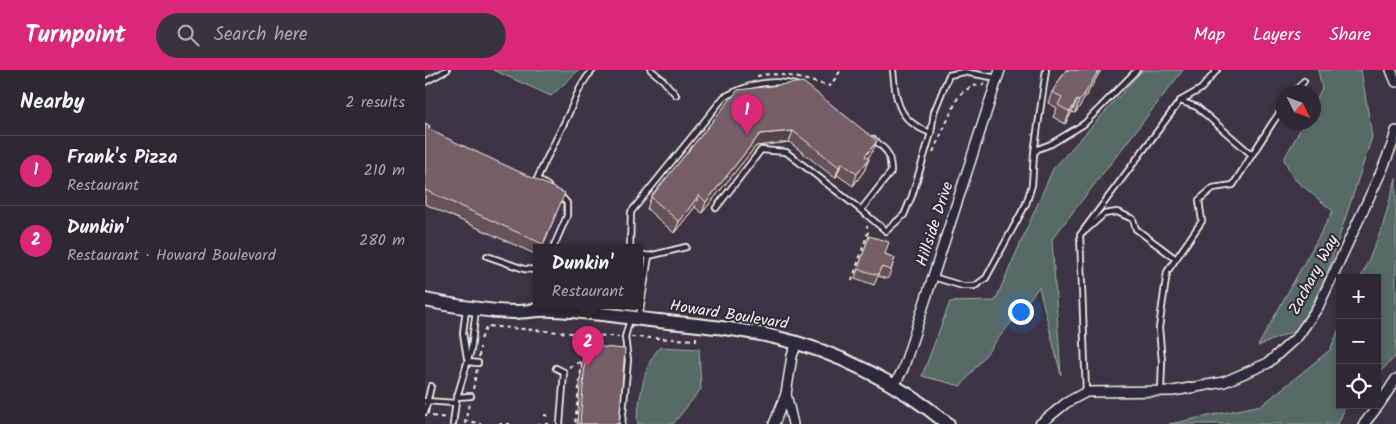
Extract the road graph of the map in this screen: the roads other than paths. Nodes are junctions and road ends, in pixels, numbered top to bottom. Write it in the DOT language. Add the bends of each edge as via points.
graph roads {
  1 [pos="447,70"];
  2 [pos="593,70"];
  3 [pos="651,70"];
  4 [pos="893,70"];
  5 [pos="1046,70"];
  6 [pos="1137,70"];
  7 [pos="1217,70"];
  8 [pos="1391,70"];
  9 [pos="999,74"];
  10 [pos="1304,81"];
  11 [pos="425,82"];
  12 [pos="1396,82"];
  13 [pos="1301,85"];
  14 [pos="805,87"];
  15 [pos="676,95"];
  16 [pos="1180,101"];
  17 [pos="1276,119"];
  18 [pos="1396,131"];
  19 [pos="931,133"];
  20 [pos="872,138"];
  21 [pos="1034,153"];
  22 [pos="1252,155"];
  23 [pos="552,188"];
  24 [pos="559,193"];
  25 [pos="717,208"];
  26 [pos="861,210"];
  27 [pos="1080,235"];
  28 [pos="555,244"];
  29 [pos="630,244"];
  30 [pos="686,247"];
  31 [pos="643,255"];
  32 [pos="487,256"];
  33 [pos="649,256"];
  34 [pos="1176,259"];
  35 [pos="533,270"];
  36 [pos="643,273"];
  37 [pos="933,277"];
  38 [pos="425,300"];
  39 [pos="471,308"];
  40 [pos="628,314"];
  41 [pos="797,343"];
  42 [pos="468,362"];
  43 [pos="478,363"];
  44 [pos="556,368"];
  45 [pos="1396,379"];
  46 [pos="431,386"];
  47 [pos="894,386"];
  48 [pos="1086,392"];
  49 [pos="1161,392"];
  50 [pos="786,394"];
  51 [pos="471,396"];
  52 [pos="457,397"];
  53 [pos="426,401"];
  54 [pos="455,404"];
  55 [pos="425,414"];
  56 [pos="454,422"];
  57 [pos="560,424"];
  58 [pos="622,424"];
  59 [pos="774,424"];
  60 [pos="793,424"];
  61 [pos="948,424"];
  62 [pos="1040,424"];
  63 [pos="1364,424"];
  1 -- 11 [label="lane"];
  2 -- 23 [label="lane" via="576,93 537,179"];
  3 -- 15 [label="lane"];
  4 -- 19 [label="lane" via="899,106 907,120"];
  5 -- 21 [label="lane"];
  6 -- 21 [label="lane" via="1084,124"];
  7 -- 16 [label="lane" via="1201,90"];
  8 -- 12 [label="street"];
  9 -- 19 [label="lane" via="964,72 949,75 934,112"];
  9 -- 37 [label="street, Hillside Drive"];
  10 -- 13 [label="lane"];
  14 -- 29 [label="lane" via="759,82 724,97 631,212"];
  16 -- 22 [label="lane" via="1197,107"];
  16 -- 27 [label="lane"];
  17 -- 22 [label="lane"];
  18 -- 49 [label="street, Zachary Way" via="1382,170 1318,307 1298,336 1268,363 1223,382"];
  19 -- 26 [label="lane" via="904,215 886,231"];
  20 -- 26 [label="lane" via="887,150 891,172"];
  21 -- 37 [label="lane" via="1032,185 1026,204 986,278 975,286 963,286"];
  22 -- 34 [label="lane" via="1233,185 1213,188 1199,200 1202,221"];
  24 -- 28 [label="lane" via="567,203 567,216"];
  25 -- 26 [label="lane" via="761,150 786,152"];
  27 -- 34 [label="lane" via="1105,214 1117,212 1133,219 1136,229"];
  27 -- 48 [label="lane"];
  30 -- 33 [label="lane"];
  31 -- 33 [label="lane"];
  32 -- 35 [label="lane" via="524,270"];
  33 -- 36 [label="lane"];
  34 -- 49 [label="lane" via="1167,272 1159,328"];
  37 -- 47 [label="street, Hillside Drive" via="903,369"];
  38 -- 39 [label="main road, Howard Boulevard"];
  39 -- 40 [label="main road, Howard Boulevard"];
  39 -- 42 [label="lane"];
  39 -- 42 [label="lane" via="463,333"];
  40 -- 41 [label="main road, Howard Boulevard" via="755,333"];
  40 -- 58 [label="lane" via="625,337 628,360"];
  41 -- 47 [label="main road, Howard Boulevard" via="853,365"];
  41 -- 50 [label="street"];
  42 -- 43 [label="lane"];
  42 -- 52 [label="lane"];
  44 -- 57 [label="lane" via="563,372"];
  45 -- 63 [label="street"];
  46 -- 53 [label="lane"];
  47 -- 61 [label="main road, Howard Boulevard"];
  48 -- 49 [label="street, Zachary Way"];
  48 -- 62 [label="street, Zachary Way"];
  50 -- 59 [label="street"];
  50 -- 60 [label="street"];
  51 -- 52 [label="lane"];
  52 -- 54 [label="lane"];
  53 -- 54 [label="lane"];
  53 -- 55 [label="lane"];
  54 -- 56 [label="lane"];
}
